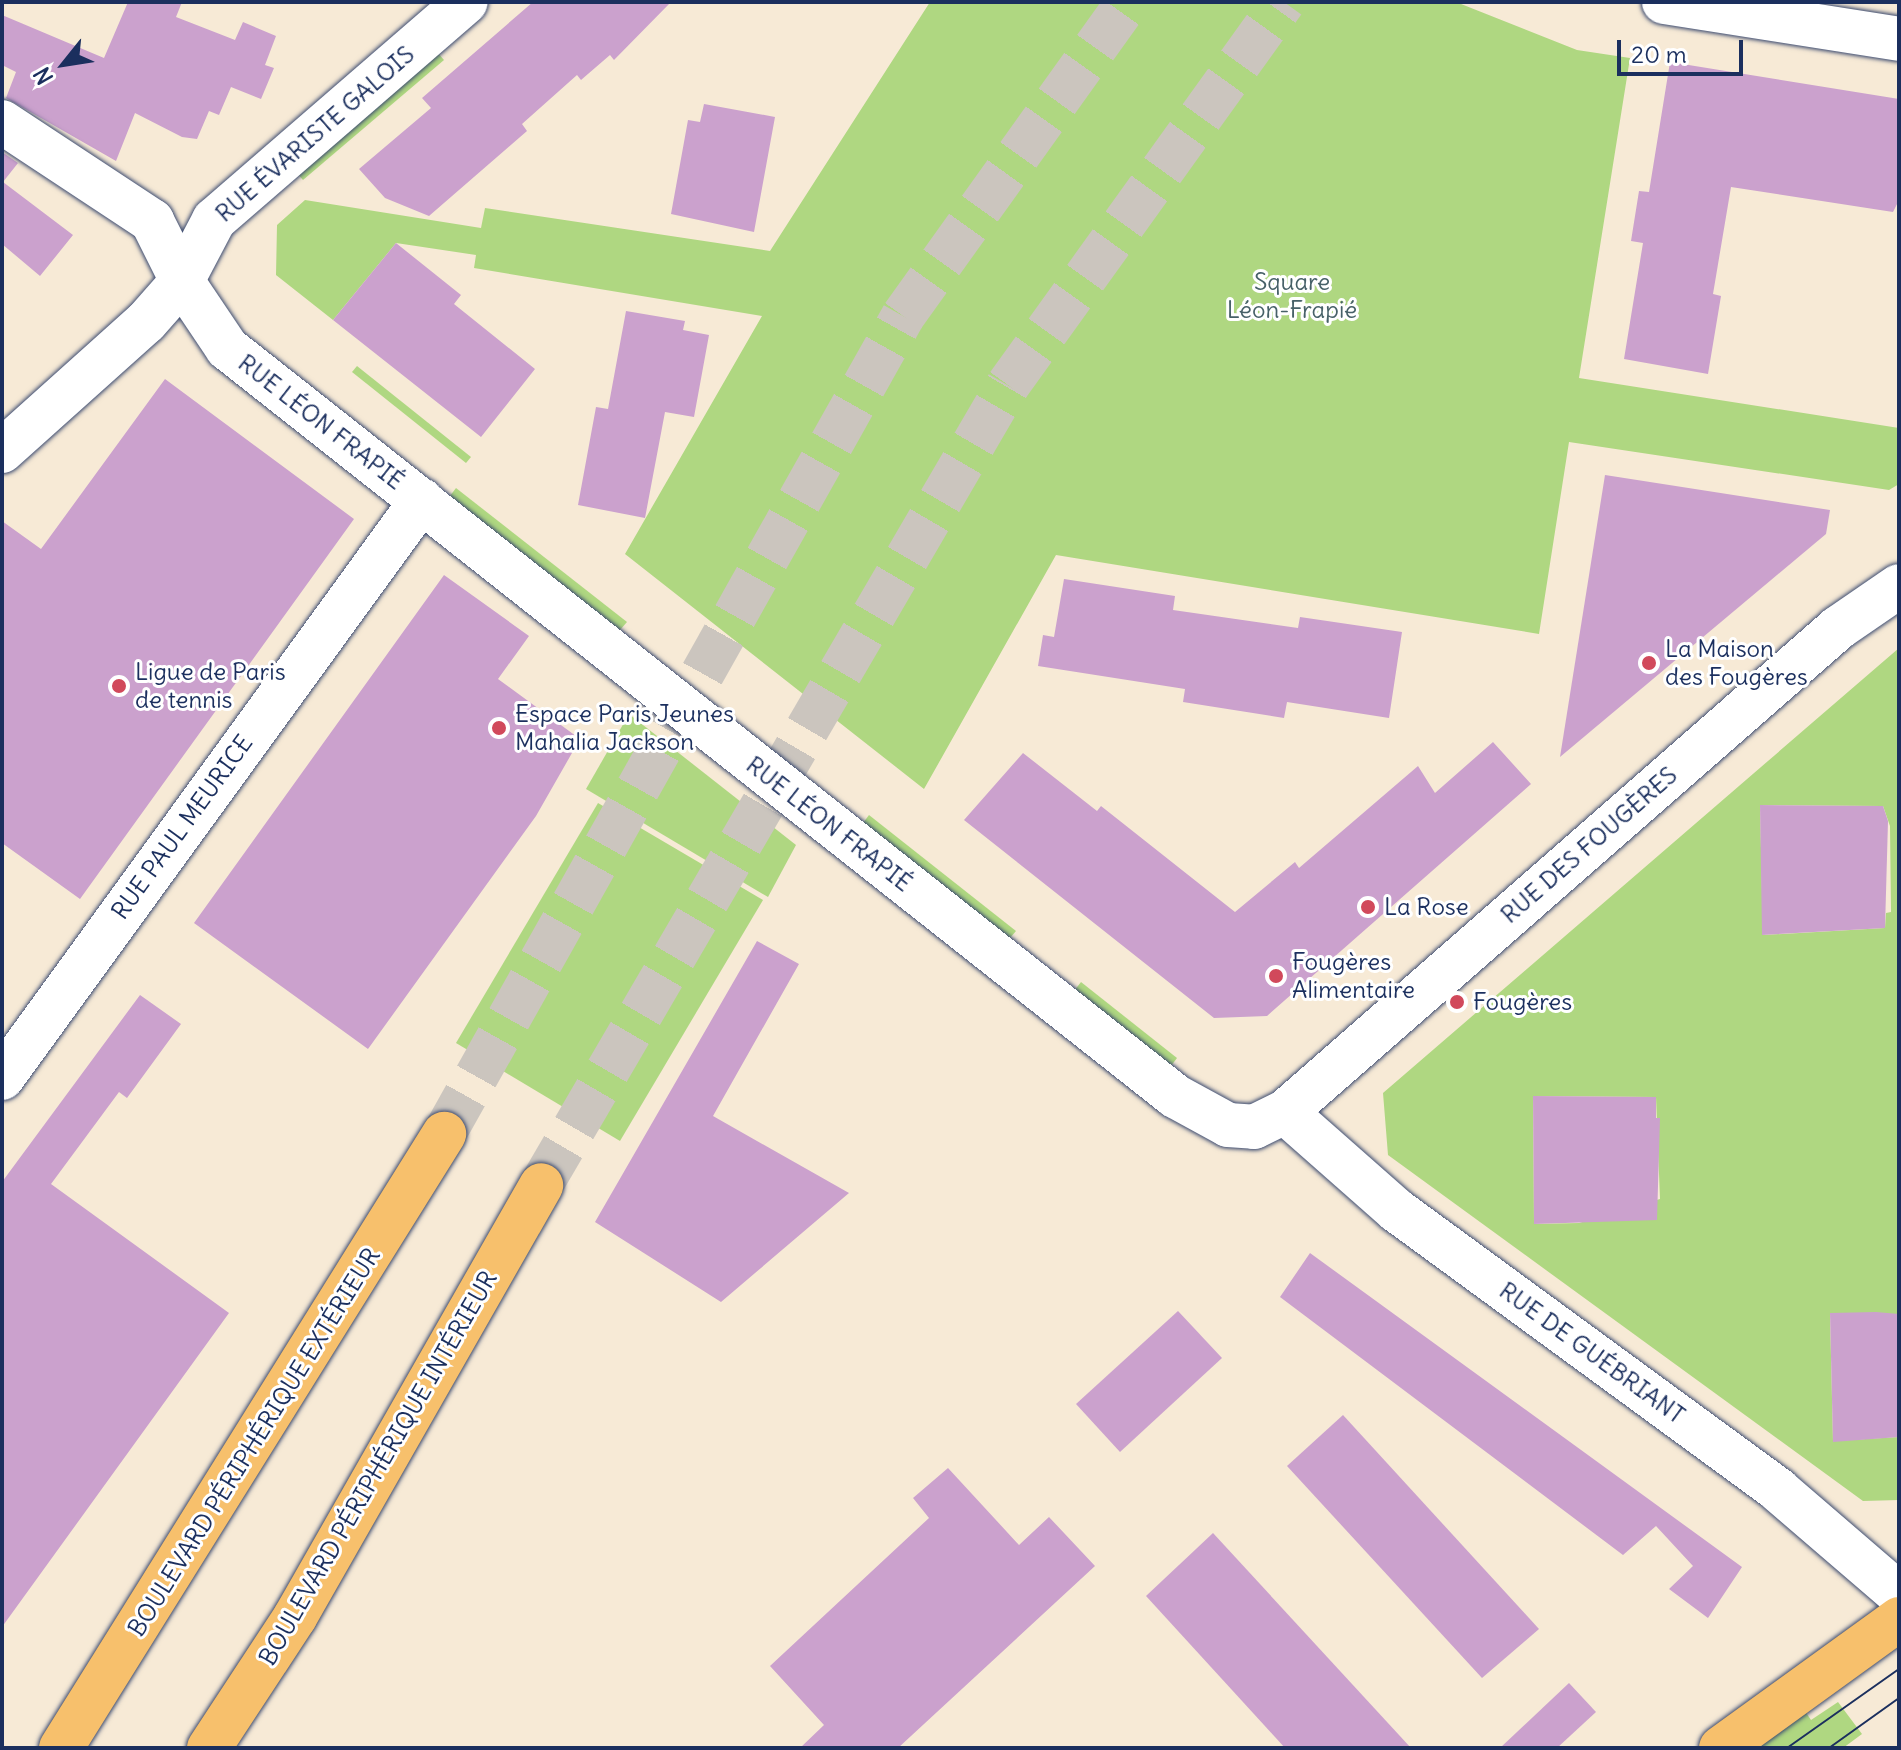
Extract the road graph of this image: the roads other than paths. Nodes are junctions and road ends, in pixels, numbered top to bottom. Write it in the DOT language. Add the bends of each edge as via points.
graph roads {
  1 [pos="466,2"];
  2 [pos="1664,2"];
  3 [pos="1899,39"];
  4 [pos="2,122"];
  5 [pos="182,281"];
  6 [pos="2,451"];
  7 [pos="422,500"];
  8 [pos="1899,586"];
  9 [pos="4,1072"];
  10 [pos="1285,1112"];
  11 [pos="444,1134"];
  12 [pos="541,1185"];
  13 [pos="1898,1616"];
  14 [pos="61,1748"];
  15 [pos="209,1748"];
  16 [pos="1721,1748"];
  1 -- 5 [label="street, RUE ÉVARISTE GALOIS" via="214,220"];
  2 -- 3 [label="street"];
  4 -- 5 [label="street, RUE LÉON FRAPIÉ" via="152,221"];
  5 -- 6 [label="street, RUE ÉVARISTE GALOIS" via="146,322"];
  5 -- 7 [label="street, RUE LÉON FRAPIÉ" via="227,348"];
  7 -- 9 [label="street, RUE PAUL MEURICE"];
  7 -- 10 [label="street, RUE LÉON FRAPIÉ" via="1175,1096 1228,1125 1254,1127"];
  8 -- 10 [label="street, RUE DES FOUGÈRES" via="1838,628"];
  10 -- 13 [label="street, RUE DE GUÉBRIANT" via="1396,1210 1778,1490"];
  11 -- 14 [label="main road, BOULEVARD PÉRIPHÉRIQUE EXTÉRIEUR"];
  12 -- 15 [label="main road, BOULEVARD PÉRIPHÉRIQUE INTÉRIEUR" via="295,1617"];
  13 -- 16 [label="main road"];
}
